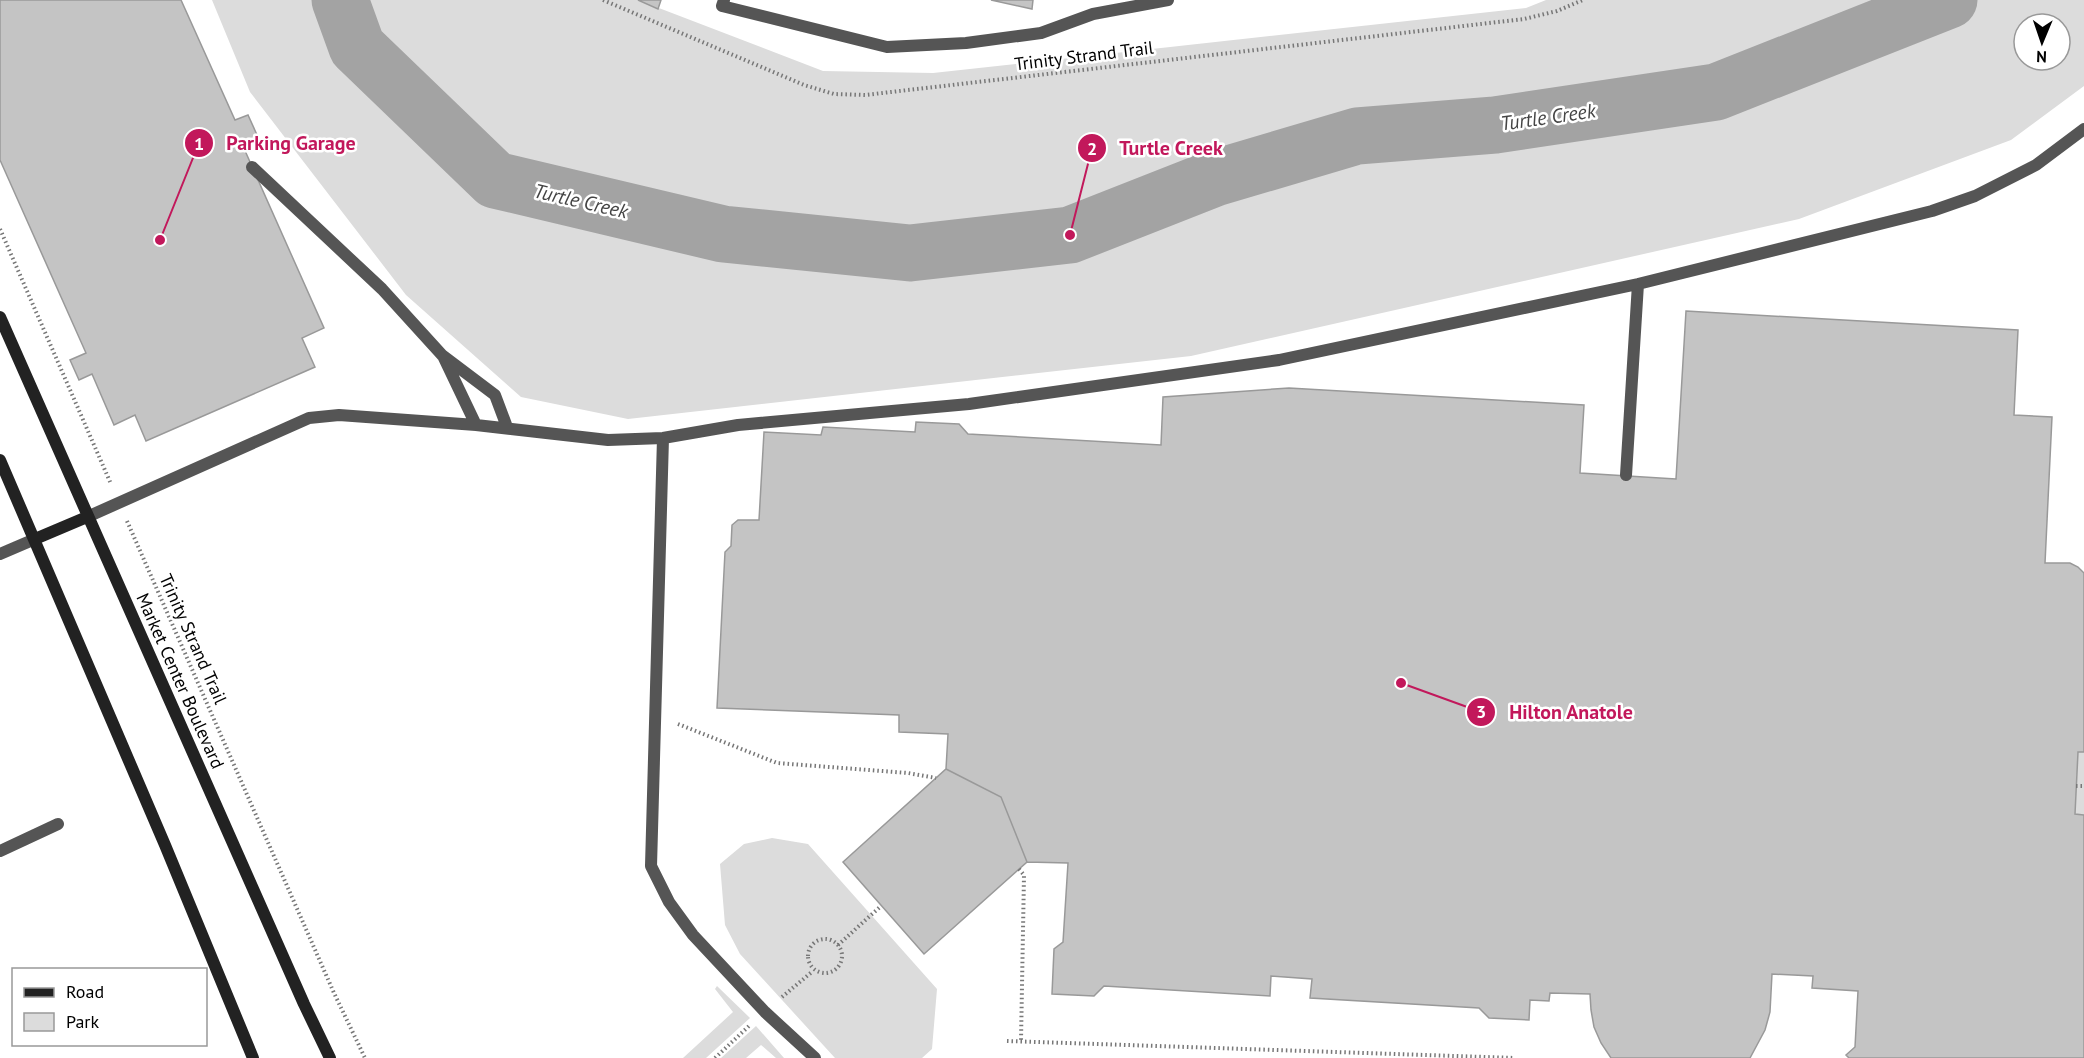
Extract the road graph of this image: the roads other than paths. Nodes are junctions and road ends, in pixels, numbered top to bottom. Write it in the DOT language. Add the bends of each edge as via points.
graph roads {
  1 [pos="724,0"];
  2 [pos="1168,0"];
  3 [pos="2084,129"];
  4 [pos="252,166"];
  5 [pos="1638,284"];
  6 [pos="0,317"];
  7 [pos="442,355"];
  8 [pos="476,425"];
  9 [pos="507,427"];
  10 [pos="663,438"];
  11 [pos="0,460"];
  12 [pos="1626,475"];
  13 [pos="87,518"];
  14 [pos="35,539"];
  15 [pos="0,554"];
  16 [pos="58,825"];
  17 [pos="0,850"];
  18 [pos="253,1058"];
  19 [pos="330,1058"];
  20 [pos="815,1058"];
  1 -- 2 [label="lane" via="722,6 887,47 966,43 1041,33 1093,14"];
  3 -- 5 [label="lane" via="2036,165 1975,196 1932,211"];
  4 -- 7 [label="lane" via="382,289"];
  5 -- 10 [label="lane" via="1279,360 969,404 738,425"];
  5 -- 12 [label="lane"];
  6 -- 13 [label="street, Market Center Boulevard"];
  7 -- 8 [label="lane"];
  7 -- 9 [label="lane" via="495,395"];
  8 -- 9 [label="lane"];
  8 -- 13 [label="lane" via="339,415 309,418"];
  9 -- 10 [label="lane" via="608,440"];
  10 -- 20 [label="lane" via="651,866 669,902 693,934 765,1012"];
  11 -- 14 [label="street"];
  13 -- 14 [label="street"];
  13 -- 19 [label="street, Market Center Boulevard"];
  14 -- 15 [label="lane"];
  14 -- 18 [label="street"];
  16 -- 17 [label="lane"];
}
